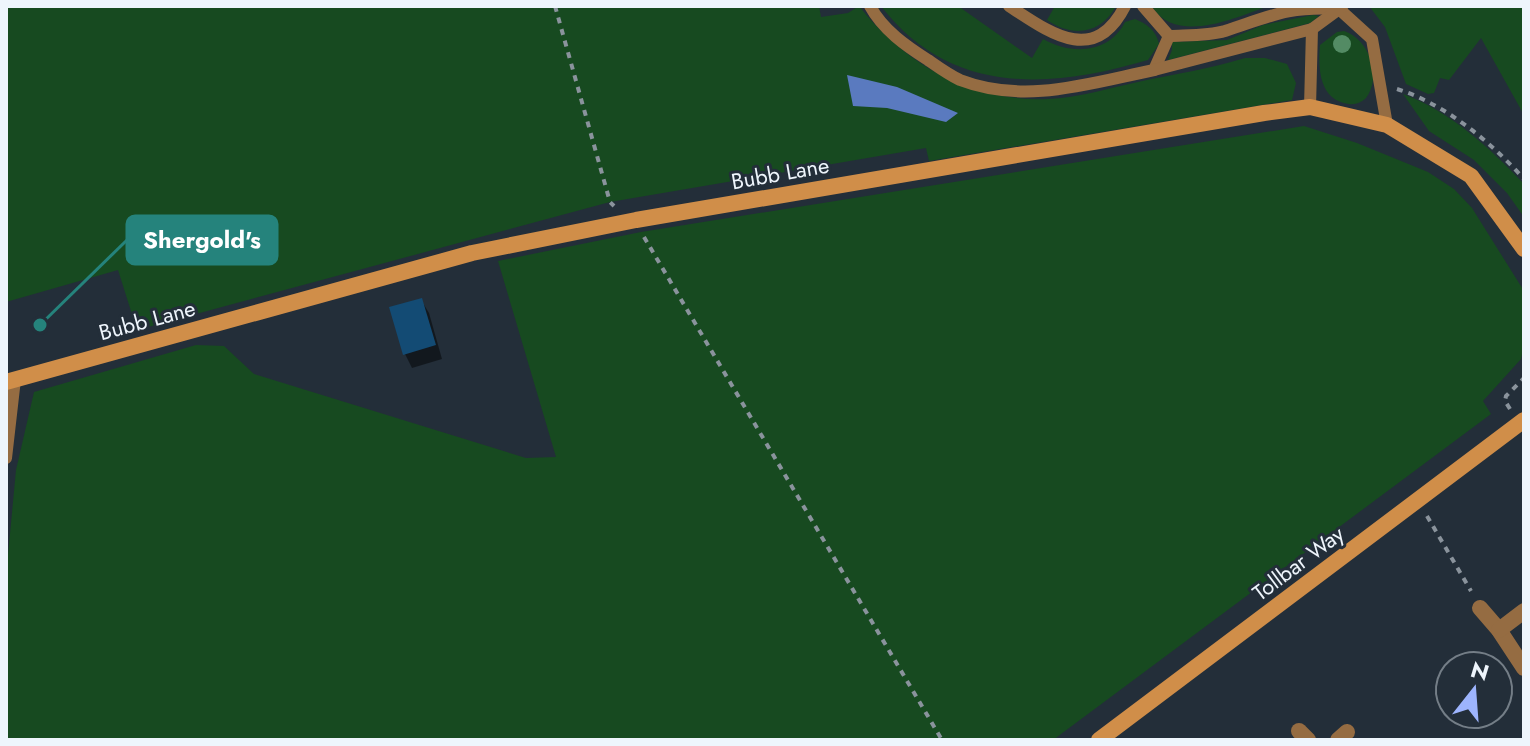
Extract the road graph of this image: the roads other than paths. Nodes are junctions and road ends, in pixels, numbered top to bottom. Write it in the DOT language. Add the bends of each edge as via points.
graph roads {
  1 [pos="870,6"];
  2 [pos="1009,6"];
  3 [pos="1125,6"];
  4 [pos="1143,6"];
  5 [pos="1317,7"];
  6 [pos="1342,8"];
  7 [pos="1312,29"];
  8 [pos="1169,36"];
  9 [pos="1154,70"];
  10 [pos="1310,107"];
  11 [pos="1387,125"];
  12 [pos="1524,249"];
  13 [pos="10,381"];
  14 [pos="1524,420"];
  15 [pos="6,458"];
  16 [pos="1480,608"];
  17 [pos="1524,611"];
  18 [pos="1499,630"];
  19 [pos="1524,668"];
  20 [pos="1099,740"];
  1 -- 9 [label="lane" via="904,45 959,79 1003,92 1046,92"];
  2 -- 3 [label="lane" via="1053,35 1076,40 1097,37 1119,19"];
  4 -- 8 [label="lane"];
  5 -- 6 [label="lane"];
  5 -- 8 [label="lane" via="1271,13 1223,32"];
  6 -- 7 [label="lane"];
  6 -- 11 [label="lane" via="1372,39"];
  7 -- 9 [label="lane"];
  7 -- 10 [label="lane"];
  8 -- 9 [label="lane"];
  10 -- 11 [label="street, Bubb Lane"];
  10 -- 13 [label="street, Bubb Lane" via="636,220 472,253"];
  11 -- 12 [label="street, Bubb Lane" via="1471,176"];
  13 -- 15 [label="lane"];
  14 -- 20 [label="street, Tollbar Way"];
  16 -- 18 [label="street"];
  17 -- 18 [label="street"];
  18 -- 19 [label="street"];
}
